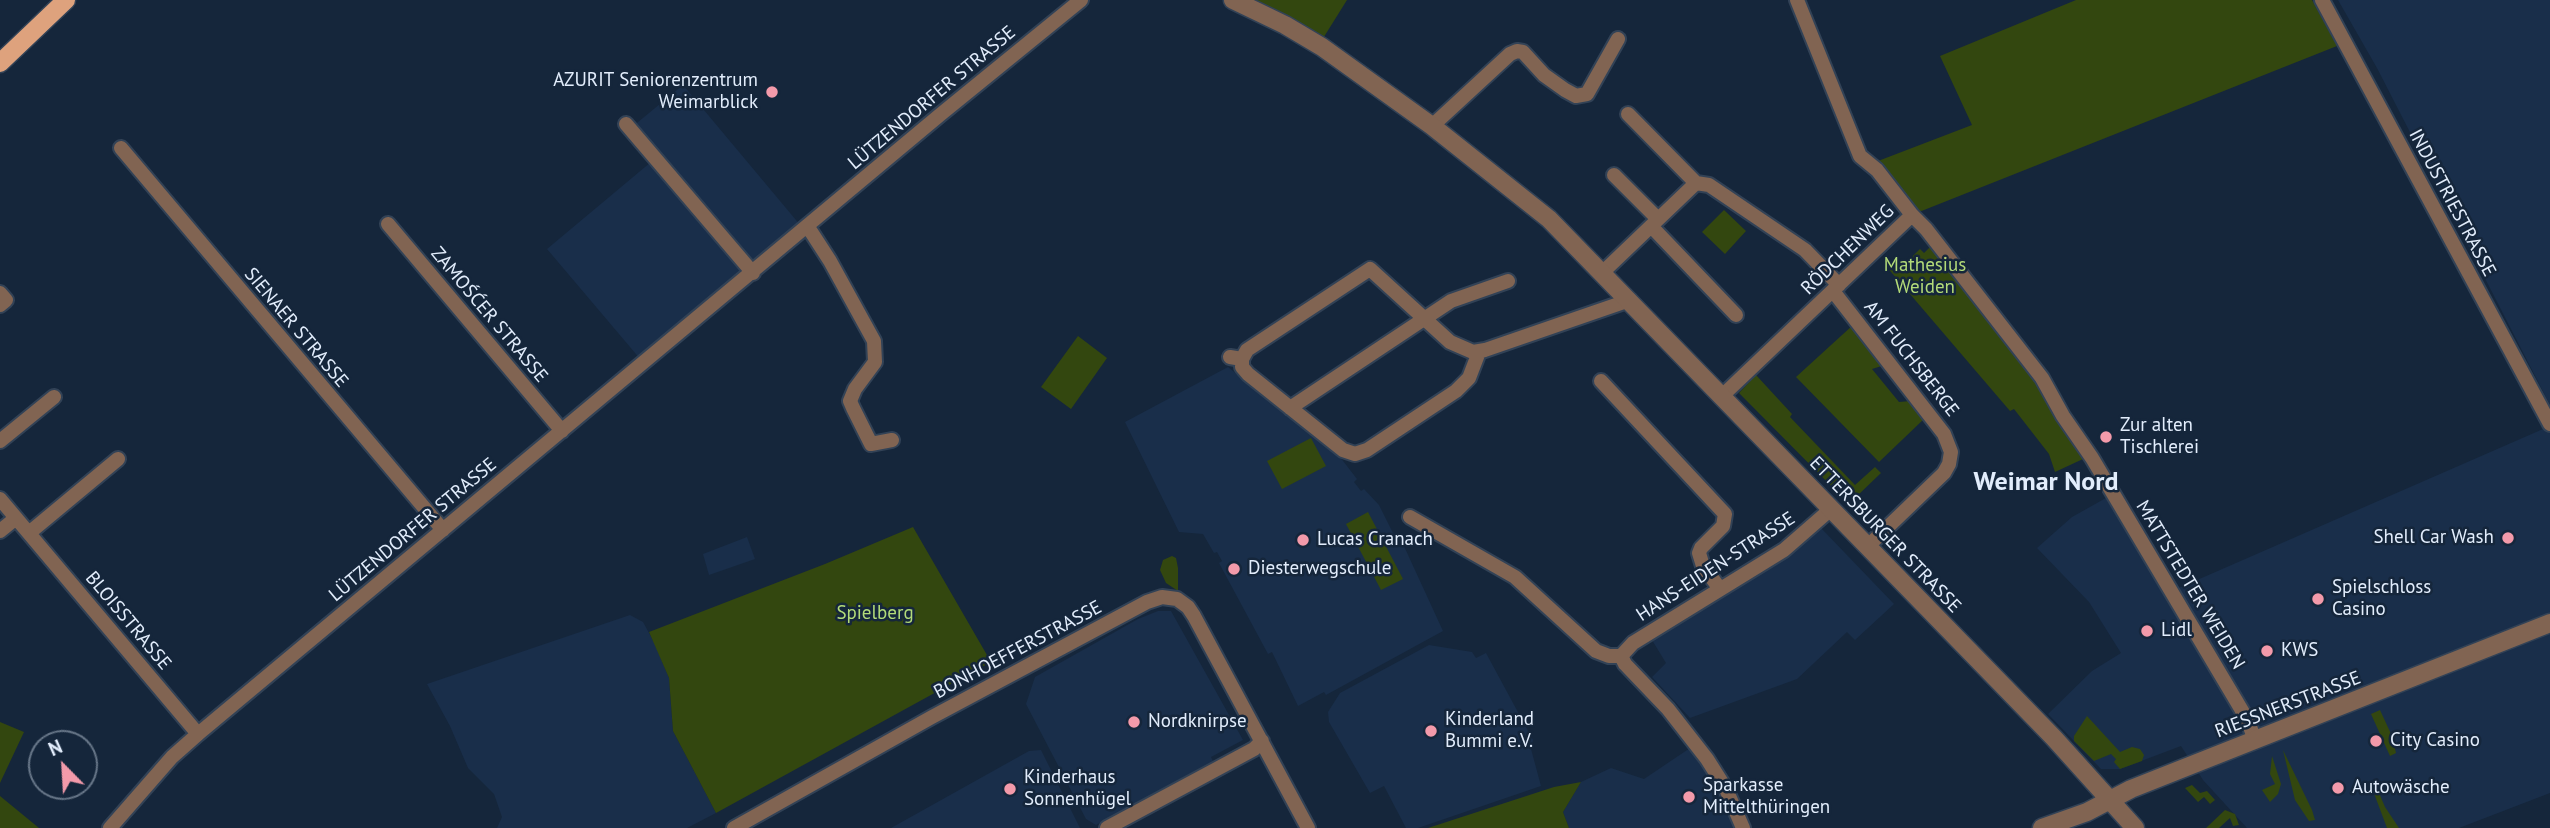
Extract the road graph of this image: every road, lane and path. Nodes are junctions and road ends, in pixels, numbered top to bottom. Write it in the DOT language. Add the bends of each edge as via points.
graph roads {
  1 [pos="66,0"];
  2 [pos="1082,0"];
  3 [pos="1233,0"];
  4 [pos="1797,0"];
  5 [pos="2322,0"];
  6 [pos="1618,39"];
  7 [pos="0,62"];
  8 [pos="1628,114"];
  9 [pos="626,124"];
  10 [pos="1432,126"];
  11 [pos="121,148"];
  12 [pos="1614,174"];
  13 [pos="1696,183"];
  14 [pos="1912,215"];
  15 [pos="387,223"];
  16 [pos="1655,223"];
  17 [pos="808,227"];
  18 [pos="1603,272"];
  19 [pos="753,273"];
  20 [pos="1508,281"];
  21 [pos="1836,288"];
  22 [pos="0,293"];
  23 [pos="1630,300"];
  24 [pos="0,305"];
  25 [pos="1736,315"];
  26 [pos="1426,318"];
  27 [pos="1479,352"];
  28 [pos="1601,381"];
  29 [pos="1722,396"];
  30 [pos="54,397"];
  31 [pos="1290,408"];
  32 [pos="2550,425"];
  33 [pos="562,431"];
  34 [pos="892,440"];
  35 [pos="0,441"];
  36 [pos="118,459"];
  37 [pos="0,499"];
  38 [pos="1831,509"];
  39 [pos="1410,517"];
  40 [pos="16,518"];
  41 [pos="443,530"];
  42 [pos="0,531"];
  43 [pos="29,533"];
  44 [pos="1867,547"];
  45 [pos="1720,589"];
  46 [pos="2550,623"];
  47 [pos="1621,656"];
  48 [pos="198,733"];
  49 [pos="2255,740"];
  50 [pos="1262,741"];
  51 [pos="2110,800"];
  52 [pos="110,828"];
  53 [pos="734,828"];
  54 [pos="1107,828"];
  55 [pos="1308,828"];
  56 [pos="1743,828"];
  57 [pos="2042,828"];
  58 [pos="2135,828"];
  1 -- 7 [label="main road"];
  2 -- 17 [label="street, LÜTZENDORFER STRASSE"];
  3 -- 10 [label="street, ETTERSBURGER STRASSE" via="1322,47"];
  4 -- 14 [label="street, RÖDCHENWEG" via="1860,156"];
  5 -- 32 [label="street, INDUSTRIESTRASSE"];
  6 -- 10 [label="street" via="1587,94 1576,96 1564,90 1523,51 1517,51"];
  8 -- 13 [label="street, AM FUCHSBERGE"];
  9 -- 19 [label="street"];
  10 -- 18 [label="street, ETTERSBURGER STRASSE" via="1549,219"];
  11 -- 41 [label="street, SIENAER STRASSE"];
  12 -- 16 [label="street"];
  13 -- 16 [label="street"];
  13 -- 21 [label="street, AM FUCHSBERGE" via="1709,185 1805,250"];
  14 -- 21 [label="street, RÖDCHENWEG"];
  14 -- 49 [label="street, MATTSTEDTER WEIDEN" via="2042,378 2247,719"];
  15 -- 33 [label="street, ZAMOŚĆER STRASSE"];
  16 -- 18 [label="street"];
  16 -- 25 [label="street"];
  17 -- 19 [label="street, LÜTZENDORFER STRASSE"];
  17 -- 34 [label="street" via="874,341 875,362 850,401 871,444"];
  18 -- 23 [label="street, ETTERSBURGER STRASSE"];
  19 -- 33 [label="street, LÜTZENDORFER STRASSE"];
  20 -- 26 [label="street" via="1451,301"];
  21 -- 29 [label="street, RÖDCHENWEG"];
  21 -- 44 [label="street, AM FUCHSBERGE" via="1937,424 1951,452 1944,473"];
  22 -- 24 [label="street" via="6,300"];
  23 -- 27 [label="street"];
  23 -- 29 [label="street, ETTERSBURGER STRASSE"];
  26 -- 27 [label="street" via="1450,342"];
  26 -- 31 [label="street"];
  26 -- 31 [label="street" via="1370,269 1236,358 1248,374"];
  27 -- 31 [label="street" via="1469,377 1456,391 1361,453 1349,454"];
  28 -- 45 [label="street" via="1725,514 1723,526 1699,553"];
  29 -- 38 [label="street, ETTERSBURGER STRASSE"];
  30 -- 35 [label="street"];
  33 -- 41 [label="street, LÜTZENDORFER STRASSE"];
  36 -- 43 [label="street"];
  37 -- 40 [label="street, BLOISSTRASSE"];
  38 -- 44 [label="street, ETTERSBURGER STRASSE"];
  38 -- 45 [label="street, HANS-EIDEN-STRASSE" via="1784,550"];
  39 -- 47 [label="street" via="1515,577 1596,651"];
  40 -- 42 [label="street"];
  40 -- 43 [label="street, BLOISSTRASSE"];
  41 -- 48 [label="street, LÜTZENDORFER STRASSE"];
  43 -- 48 [label="street, BLOISSTRASSE"];
  44 -- 51 [label="street, ETTERSBURGER STRASSE"];
  45 -- 47 [label="street, HANS-EIDEN-STRASSE" via="1633,643"];
  46 -- 49 [label="street, RIESSNERSTRASSE"];
  47 -- 56 [label="street" via="1707,759"];
  48 -- 52 [label="street, LÜTZENDORFER STRASSE"];
  49 -- 51 [label="street, RIESSNERSTRASSE"];
  50 -- 53 [label="street, BONHOEFFERSTRASSE" via="1188,607 1177,599 1162,597 932,717"];
  50 -- 54 [label="street"];
  50 -- 55 [label="street, BONHOEFFERSTRASSE"];
  51 -- 57 [label="street, RIESSNERSTRASSE"];
  51 -- 58 [label="street, ETTERSBURGER STRASSE"];
}
